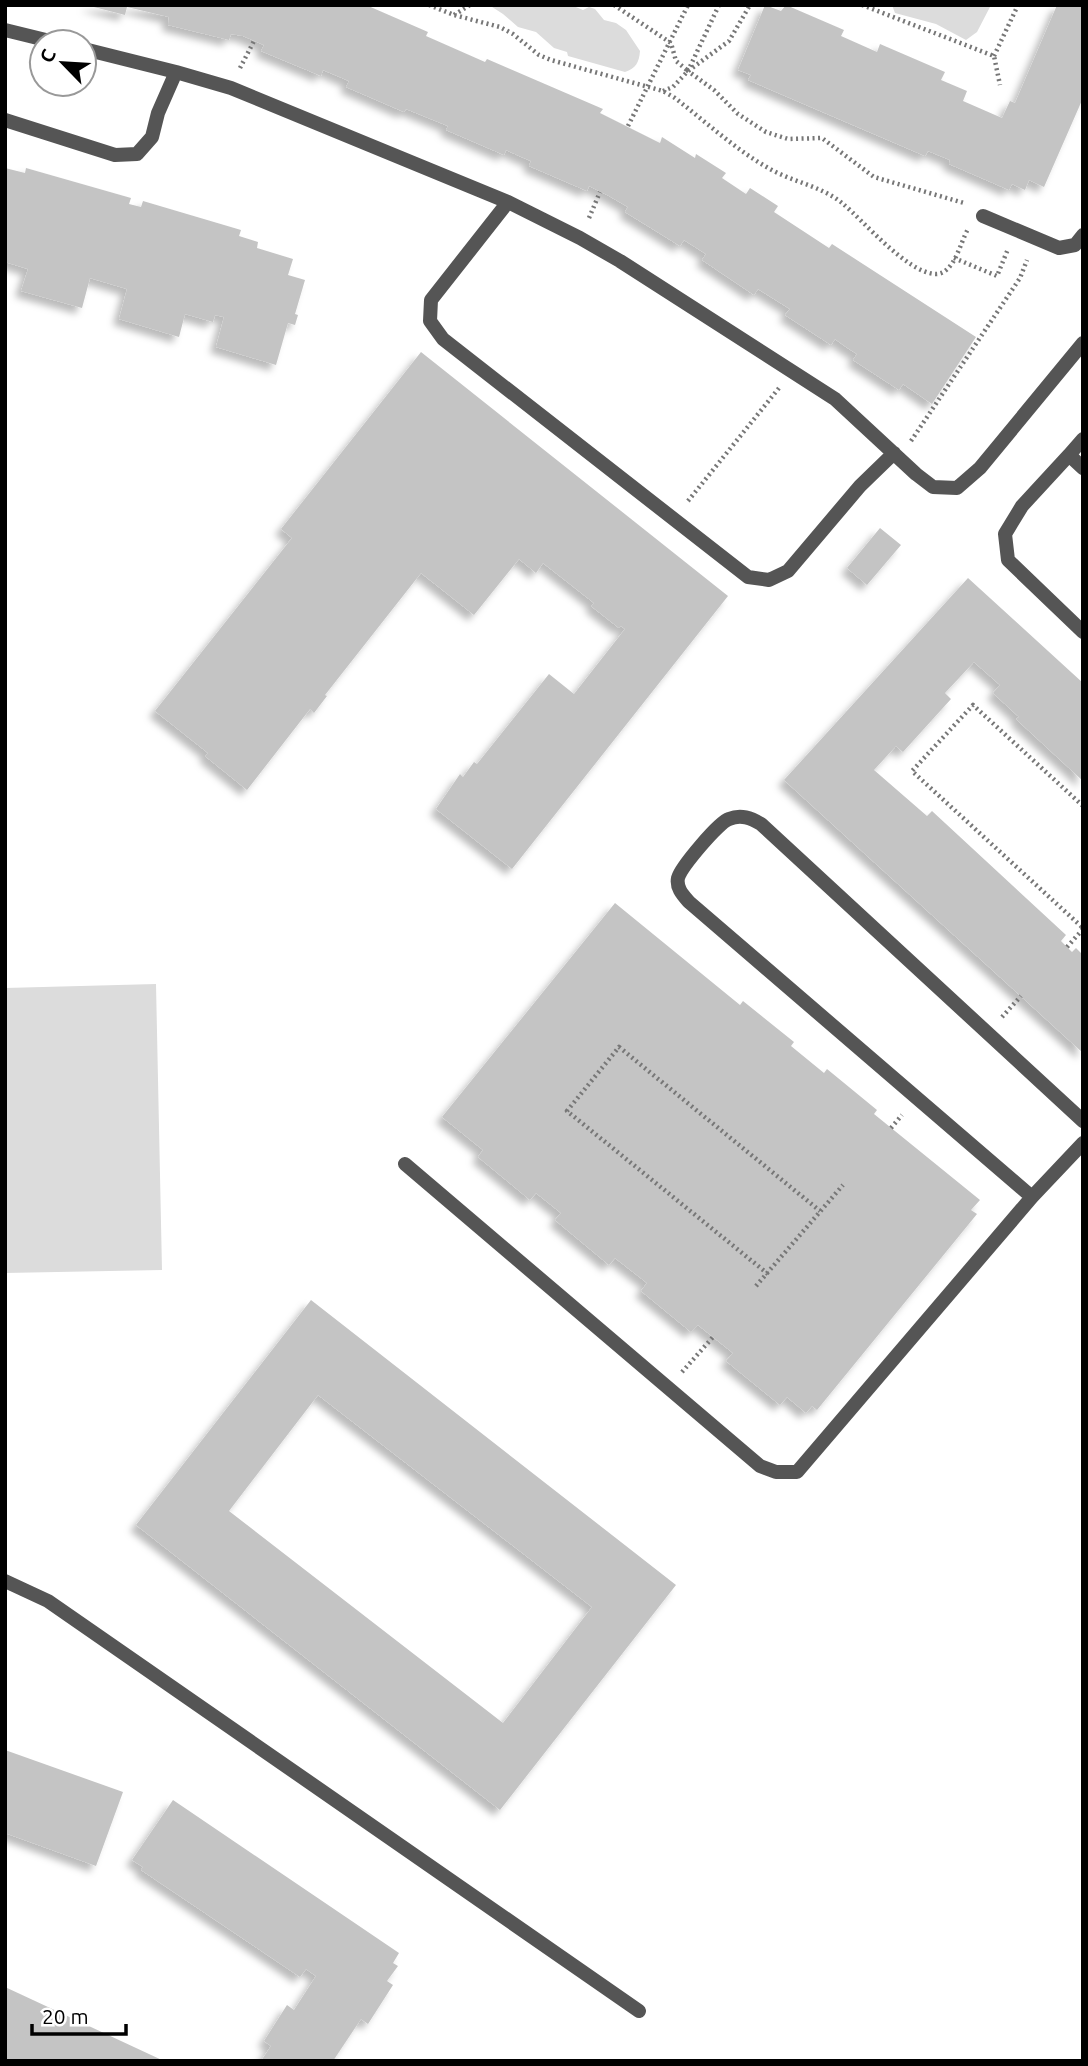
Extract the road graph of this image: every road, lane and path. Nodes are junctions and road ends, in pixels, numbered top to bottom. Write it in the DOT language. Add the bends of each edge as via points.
graph roads {
  1 [pos="429,5"];
  2 [pos="470,5"];
  3 [pos="614,5"];
  4 [pos="688,5"];
  5 [pos="719,5"];
  6 [pos="750,5"];
  7 [pos="862,5"];
  8 [pos="1018,5"];
  9 [pos="454,15"];
  10 [pos="5,30"];
  11 [pos="28,36"];
  12 [pos="671,43"];
  13 [pos="98,52"];
  14 [pos="994,56"];
  15 [pos="688,71"];
  16 [pos="176,72"];
  17 [pos="1000,85"];
  18 [pos="646,86"];
  19 [pos="663,91"];
  20 [pos="5,120"];
  21 [pos="628,126"];
  22 [pos="508,202"];
  23 [pos="983,216"];
  24 [pos="1083,235"];
  25 [pos="1010,244"];
  26 [pos="1027,252"];
  27 [pos="954,258"];
  28 [pos="1083,342"];
  29 [pos="760,410"];
  30 [pos="1083,439"];
  31 [pos="894,453"];
  32 [pos="1069,454"];
  33 [pos="1083,468"];
  34 [pos="675,519"];
  35 [pos="1083,632"];
  36 [pos="1083,806"];
  37 [pos="1083,929"];
  38 [pos="1067,947"];
  39 [pos="1083,1121"];
  40 [pos="1083,1143"];
  41 [pos="405,1164"];
  42 [pos="843,1185"];
  43 [pos="1032,1198"];
  44 [pos="820,1211"];
  45 [pos="768,1274"];
  46 [pos="756,1286"];
  47 [pos="713,1337"];
  48 [pos="668,1388"];
  49 [pos="5,1581"];
  50 [pos="639,2011"];
  1 -- 9 [label="path"];
  2 -- 9 [label="path"];
  3 -- 12 [label="path"];
  4 -- 12 [label="path"];
  5 -- 15 [label="path"];
  6 -- 15 [label="path" via="729,41"];
  7 -- 14 [label="path"];
  8 -- 14 [label="path"];
  9 -- 18 [label="path" via="500,27 551,60"];
  10 -- 11 [label="lane"];
  12 -- 15 [label="path" via="676,61"];
  12 -- 18 [label="path"];
  13 -- 16 [label="lane"];
  14 -- 17 [label="path"];
  15 -- 19 [label="path"];
  15 -- 23 [label="path" via="766,132 788,139 822,138 874,177 965,203"];
  16 -- 20 [label="lane" via="152,137 137,154 115,155"];
  16 -- 22 [label="lane" via="230,88"];
  18 -- 19 [label="path"];
  18 -- 21 [label="path"];
  19 -- 27 [label="path" via="751,158 841,202 888,248 920,268 934,274 946,272"];
  22 -- 31 [label="lane" via="620,261 794,372 835,399"];
  22 -- 34 [label="lane" via="431,300 430,321 443,339"];
  23 -- 24 [label="lane" via="1059,248 1075,245"];
  23 -- 27 [label="path" via="975,219"];
  25 -- 27 [label="path" via="997,276"];
  26 -- 31 [label="path" via="1023,270 913,439"];
  28 -- 31 [label="lane" via="981,468 957,488 933,487"];
  29 -- 34 [label="path"];
  30 -- 32 [label="lane"];
  31 -- 34 [label="lane" via="788,571 769,580 748,577"];
  32 -- 33 [label="lane"];
  32 -- 35 [label="lane" via="1022,506 1005,534 1008,560"];
  36 -- 37 [label="path" via="973,705 912,771"];
  37 -- 38 [label="path"];
  39 -- 43 [label="lane" via="761,824 741,816 727,819 683,867 677,880 679,891 689,902"];
  40 -- 43 [label="lane"];
  41 -- 48 [label="lane"];
  42 -- 44 [label="path"];
  43 -- 48 [label="lane" via="797,1472 760,1466"];
  44 -- 45 [label="path"];
  44 -- 45 [label="path" via="619,1047 567,1111"];
  45 -- 46 [label="path"];
  47 -- 48 [label="path"];
  49 -- 50 [label="lane" via="48,1601"];
}
